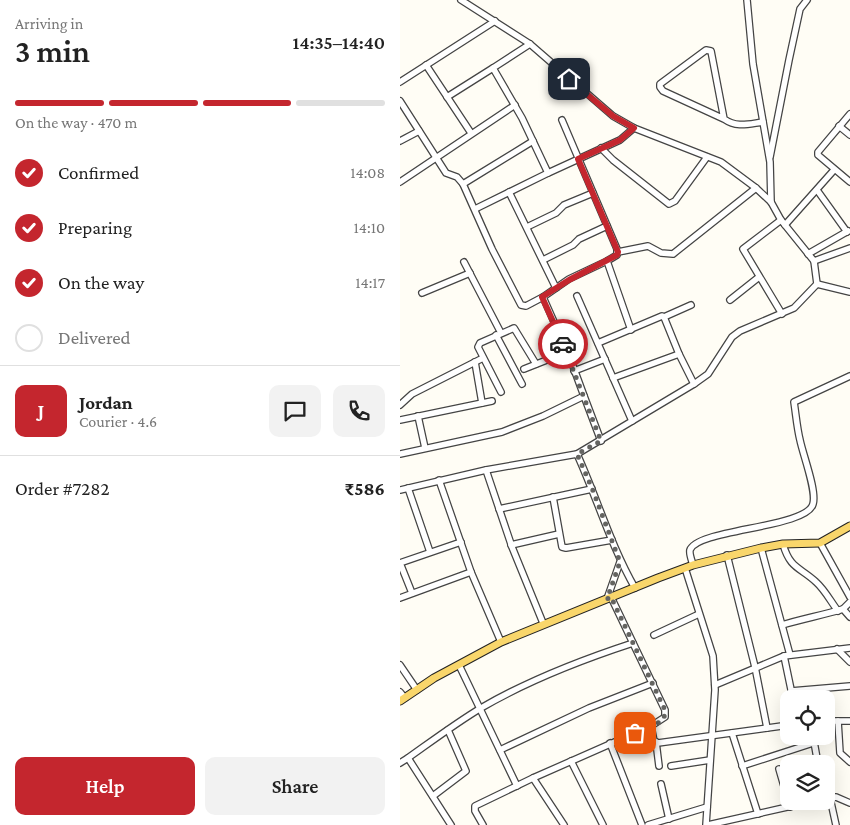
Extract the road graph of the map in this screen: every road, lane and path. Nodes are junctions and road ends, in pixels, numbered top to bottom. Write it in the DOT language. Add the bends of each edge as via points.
graph roads {
  1 [pos="461,0"];
  2 [pos="747,0"];
  3 [pos="807,0"];
  4 [pos="494,22"];
  5 [pos="530,44"];
  6 [pos="426,65"];
  7 [pos="493,68"];
  8 [pos="400,82"];
  9 [pos="447,97"];
  10 [pos="400,101"];
  11 [pos="515,105"];
  12 [pos="850,114"];
  13 [pos="724,119"];
  14 [pos="562,120"];
  15 [pos="763,122"];
  16 [pos="839,126"];
  17 [pos="634,128"];
  18 [pos="419,131"];
  19 [pos="470,133"];
  20 [pos="850,135"];
  21 [pos="400,141"];
  22 [pos="533,141"];
  23 [pos="601,148"];
  24 [pos="707,156"];
  25 [pos="436,158"];
  26 [pos="578,159"];
  27 [pos="770,162"];
  28 [pos="834,170"];
  29 [pos="548,173"];
  30 [pos="400,182"];
  31 [pos="850,182"];
  32 [pos="462,184"];
  33 [pos="756,188"];
  34 [pos="817,190"];
  35 [pos="509,192"];
  36 [pos="593,193"];
  37 [pos="771,202"];
  38 [pos="475,209"];
  39 [pos="783,223"];
  40 [pos="607,226"];
  41 [pos="526,227"];
  42 [pos="848,231"];
  43 [pos="850,248"];
  44 [pos="618,252"];
  45 [pos="808,254"];
  46 [pos="543,260"];
  47 [pos="607,261"];
  48 [pos="814,261"];
  49 [pos="464,262"];
  50 [pos="470,273"];
  51 [pos="759,277"];
  52 [pos="817,284"];
  53 [pos="556,288"];
  54 [pos="850,292"];
  55 [pos="422,293"];
  56 [pos="577,296"];
  57 [pos="542,297"];
  58 [pos="730,300"];
  59 [pos="691,305"];
  60 [pos="782,314"];
  61 [pos="664,317"];
  62 [pos="631,330"];
  63 [pos="499,334"];
  64 [pos="598,343"];
  65 [pos="567,352"];
  66 [pos="679,354"];
  67 [pos="483,358"];
  68 [pos="605,359"];
  69 [pos="475,362"];
  70 [pos="536,364"];
  71 [pos="524,369"];
  72 [pos="574,371"];
  73 [pos="850,376"];
  74 [pos="613,378"];
  75 [pos="522,384"];
  76 [pos="694,384"];
  77 [pos="501,392"];
  78 [pos="584,396"];
  79 [pos="492,401"];
  80 [pos="482,403"];
  81 [pos="400,405"];
  82 [pos="418,416"];
  83 [pos="400,420"];
  84 [pos="632,422"];
  85 [pos="601,441"];
  86 [pos="425,448"];
  87 [pos="400,454"];
  88 [pos="577,454"];
  89 [pos="486,470"];
  90 [pos="440,480"];
  91 [pos="408,488"];
  92 [pos="592,488"];
  93 [pos="400,490"];
  94 [pos="553,497"];
  95 [pos="499,509"];
  96 [pos="850,526"];
  97 [pos="559,534"];
  98 [pos="612,540"];
  99 [pos="461,542"];
  100 [pos="820,543"];
  101 [pos="783,544"];
  102 [pos="512,545"];
  103 [pos="761,548"];
  104 [pos="430,552"];
  105 [pos="727,556"];
  106 [pos="620,562"];
  107 [pos="400,563"];
  108 [pos="693,565"];
  109 [pos="685,568"];
  110 [pos="471,572"];
  111 [pos="850,582"];
  112 [pos="844,586"];
  113 [pos="635,588"];
  114 [pos="412,593"];
  115 [pos="850,597"];
  116 [pos="400,598"];
  117 [pos="609,598"];
  118 [pos="850,602"];
  119 [pos="840,610"];
  120 [pos="700,614"];
  121 [pos="850,617"];
  122 [pos="543,623"];
  123 [pos="782,625"];
  124 [pos="654,635"];
  125 [pos="501,642"];
  126 [pos="633,643"];
  127 [pos="850,648"];
  128 [pos="837,649"];
  129 [pos="787,656"];
  130 [pos="850,662"];
  131 [pos="400,665"];
  132 [pos="459,665"];
  133 [pos="755,667"];
  134 [pos="653,684"];
  135 [pos="715,685"];
  136 [pos="850,686"];
  137 [pos="417,690"];
  138 [pos="791,690"];
  139 [pos="803,690"];
  140 [pos="402,697"];
  141 [pos="480,709"];
  142 [pos="838,721"];
  143 [pos="850,721"];
  144 [pos="650,726"];
  145 [pos="780,726"];
  146 [pos="767,728"];
  147 [pos="448,730"];
  148 [pos="732,733"];
  149 [pos="712,736"];
  150 [pos="656,742"];
  151 [pos="610,743"];
  152 [pos="807,745"];
  153 [pos="500,750"];
  154 [pos="408,758"];
  155 [pos="710,760"];
  156 [pos="571,761"];
  157 [pos="850,762"];
  158 [pos="400,763"];
  159 [pos="659,766"];
  160 [pos="671,766"];
  161 [pos="742,766"];
  162 [pos="779,769"];
  163 [pos="780,772"];
  164 [pos="534,778"];
  165 [pos="661,784"];
  166 [pos="517,786"];
  167 [pos="433,796"];
  168 [pos="835,798"];
  169 [pos="850,803"];
  170 [pos="707,807"];
  171 [pos="780,809"];
  172 [pos="832,810"];
  173 [pos="758,814"];
  174 [pos="669,819"];
  175 [pos="451,825"];
  176 [pos="483,825"];
  177 [pos="564,825"];
  178 [pos="603,825"];
  179 [pos="642,825"];
  180 [pos="648,825"];
  181 [pos="707,825"];
  182 [pos="836,825"];
  1 -- 4 [label="street"];
  2 -- 15 [label="street"];
  3 -- 27 [label="street" via="800,9"];
  4 -- 5 [label="street"];
  4 -- 6 [label="street"];
  5 -- 7 [label="street"];
  5 -- 17 [label="street" via="596,103"];
  6 -- 8 [label="street"];
  6 -- 9 [label="street"];
  7 -- 9 [label="street"];
  7 -- 11 [label="street"];
  9 -- 19 [label="street"];
  10 -- 18 [label="street"];
  11 -- 19 [label="street"];
  11 -- 22 [label="street"];
  12 -- 16 [label="street"];
  13 -- 13 [label="street" via="663,91 660,84 706,50 710,51"];
  13 -- 15 [label="street" via="737,126"];
  14 -- 26 [label="street"];
  15 -- 27 [label="street"];
  16 -- 20 [label="street"];
  16 -- 28 [label="street" via="818,152"];
  17 -- 23 [label="street" via="620,140"];
  17 -- 24 [label="street"];
  18 -- 21 [label="street"];
  18 -- 25 [label="street"];
  19 -- 25 [label="street"];
  22 -- 29 [label="street"];
  22 -- 32 [label="street"];
  23 -- 24 [label="street" via="669,204 675,201"];
  23 -- 26 [label="street"];
  24 -- 33 [label="street" via="722,162"];
  25 -- 30 [label="street"];
  25 -- 32 [label="street" via="446,173 457,177"];
  26 -- 29 [label="street"];
  26 -- 36 [label="street"];
  27 -- 37 [label="street"];
  28 -- 31 [label="street"];
  28 -- 34 [label="street"];
  29 -- 35 [label="street"];
  32 -- 38 [label="street"];
  33 -- 37 [label="street"];
  33 -- 44 [label="street" via="673,254 661,253 648,246"];
  34 -- 39 [label="street"];
  34 -- 42 [label="street"];
  35 -- 38 [label="street"];
  35 -- 41 [label="street"];
  36 -- 40 [label="street"];
  36 -- 41 [label="street"];
  37 -- 39 [label="street"];
  38 -- 57 [label="street" via="521,306"];
  39 -- 45 [label="street"];
  39 -- 51 [label="street" via="743,249"];
  40 -- 44 [label="street"];
  40 -- 46 [label="street"];
  41 -- 46 [label="street"];
  42 -- 45 [label="street"];
  43 -- 48 [label="street"];
  44 -- 47 [label="street"];
  45 -- 48 [label="street"];
  46 -- 53 [label="street"];
  47 -- 53 [label="street"];
  47 -- 62 [label="street"];
  48 -- 52 [label="street"];
  49 -- 50 [label="street"];
  50 -- 55 [label="street"];
  50 -- 63 [label="street"];
  51 -- 58 [label="street"];
  51 -- 60 [label="street"];
  52 -- 54 [label="street"];
  52 -- 60 [label="street" via="794,308"];
  53 -- 57 [label="street"];
  56 -- 64 [label="street"];
  57 -- 65 [label="street"];
  59 -- 61 [label="street"];
  60 -- 76 [label="street" via="732,337 708,374"];
  61 -- 62 [label="street"];
  61 -- 66 [label="street"];
  62 -- 64 [label="street"];
  63 -- 67 [label="street" via="478,345"];
  63 -- 70 [label="street" via="514,328"];
  63 -- 75 [label="street"];
  64 -- 68 [label="street"];
  65 -- 70 [label="street"];
  65 -- 72 [label="street"];
  66 -- 74 [label="street"];
  66 -- 76 [label="street"];
  67 -- 69 [label="street"];
  67 -- 77 [label="street"];
  68 -- 72 [label="street"];
  68 -- 74 [label="street"];
  69 -- 80 [label="street"];
  69 -- 81 [label="street" via="412,394"];
  70 -- 71 [label="street"];
  72 -- 78 [label="street"];
  73 -- 108 [label="street" via="794,402 813,494 811,508 787,520 696,544 690,553"];
  74 -- 84 [label="street"];
  76 -- 84 [label="street"];
  78 -- 85 [label="street"];
  78 -- 86 [label="street" via="502,432"];
  79 -- 80 [label="street"];
  80 -- 82 [label="street"];
  82 -- 83 [label="street"];
  82 -- 86 [label="street"];
  84 -- 85 [label="street"];
  85 -- 88 [label="street"];
  86 -- 87 [label="street"];
  88 -- 89 [label="street"];
  88 -- 92 [label="street"];
  89 -- 90 [label="street"];
  89 -- 95 [label="street"];
  90 -- 91 [label="street"];
  90 -- 99 [label="street"];
  91 -- 93 [label="street"];
  91 -- 104 [label="street"];
  92 -- 94 [label="street"];
  92 -- 98 [label="street"];
  94 -- 95 [label="street"];
  94 -- 97 [label="street"];
  95 -- 102 [label="street"];
  96 -- 100 [label="main road"];
  97 -- 98 [label="street" via="564,548"];
  97 -- 102 [label="street"];
  98 -- 106 [label="street"];
  99 -- 104 [label="street"];
  99 -- 110 [label="street"];
  100 -- 101 [label="main road"];
  100 -- 112 [label="street"];
  101 -- 103 [label="main road"];
  101 -- 119 [label="street" via="786,555 797,569 817,583"];
  102 -- 122 [label="street"];
  103 -- 105 [label="main road"];
  103 -- 123 [label="street"];
  104 -- 107 [label="street"];
  105 -- 108 [label="main road"];
  105 -- 133 [label="street"];
  106 -- 113 [label="street"];
  106 -- 117 [label="street"];
  107 -- 114 [label="street"];
  108 -- 109 [label="main road"];
  109 -- 113 [label="main road"];
  109 -- 120 [label="street"];
  110 -- 114 [label="street"];
  110 -- 125 [label="street"];
  111 -- 112 [label="street"];
  112 -- 115 [label="street"];
  113 -- 117 [label="main road"];
  114 -- 116 [label="street"];
  117 -- 122 [label="main road"];
  117 -- 126 [label="street"];
  118 -- 119 [label="street"];
  119 -- 121 [label="street"];
  119 -- 123 [label="street"];
  120 -- 124 [label="street"];
  120 -- 135 [label="street" via="713,656"];
  122 -- 125 [label="main road"];
  123 -- 129 [label="street"];
  125 -- 132 [label="main road"];
  126 -- 134 [label="street"];
  126 -- 141 [label="street" via="582,660"];
  127 -- 128 [label="street"];
  128 -- 129 [label="street"];
  128 -- 130 [label="street"];
  129 -- 133 [label="street"];
  129 -- 138 [label="street"];
  131 -- 137 [label="street"];
  132 -- 137 [label="main road"];
  132 -- 141 [label="street"];
  133 -- 135 [label="street"];
  133 -- 146 [label="street"];
  134 -- 144 [label="street" via="666,714"];
  134 -- 153 [label="street" via="589,708"];
  135 -- 149 [label="street"];
  136 -- 139 [label="street"];
  137 -- 140 [label="main road"];
  141 -- 147 [label="street"];
  141 -- 153 [label="street"];
  142 -- 143 [label="street"];
  142 -- 157 [label="street" via="840,753"];
  144 -- 150 [label="street"];
  144 -- 151 [label="street"];
  145 -- 146 [label="street"];
  146 -- 148 [label="street"];
  147 -- 154 [label="street"];
  147 -- 167 [label="street" via="466,771"];
  148 -- 149 [label="street"];
  148 -- 161 [label="street"];
  149 -- 150 [label="street"];
  149 -- 155 [label="street"];
  150 -- 159 [label="street"];
  151 -- 156 [label="street"];
  151 -- 179 [label="street"];
  152 -- 161 [label="street"];
  153 -- 166 [label="street"];
  154 -- 158 [label="street"];
  154 -- 167 [label="street"];
  155 -- 160 [label="street"];
  155 -- 170 [label="street"];
  156 -- 164 [label="street"];
  156 -- 178 [label="street"];
  161 -- 173 [label="street"];
  162 -- 163 [label="street"];
  164 -- 166 [label="street"];
  164 -- 177 [label="street"];
  165 -- 174 [label="street"];
  166 -- 176 [label="street" via="475,806"];
  167 -- 175 [label="street"];
  168 -- 169 [label="street"];
  170 -- 174 [label="street"];
  170 -- 181 [label="street"];
  171 -- 173 [label="street"];
  172 -- 182 [label="street"];
  173 -- 181 [label="street"];
  174 -- 180 [label="street"];
}
